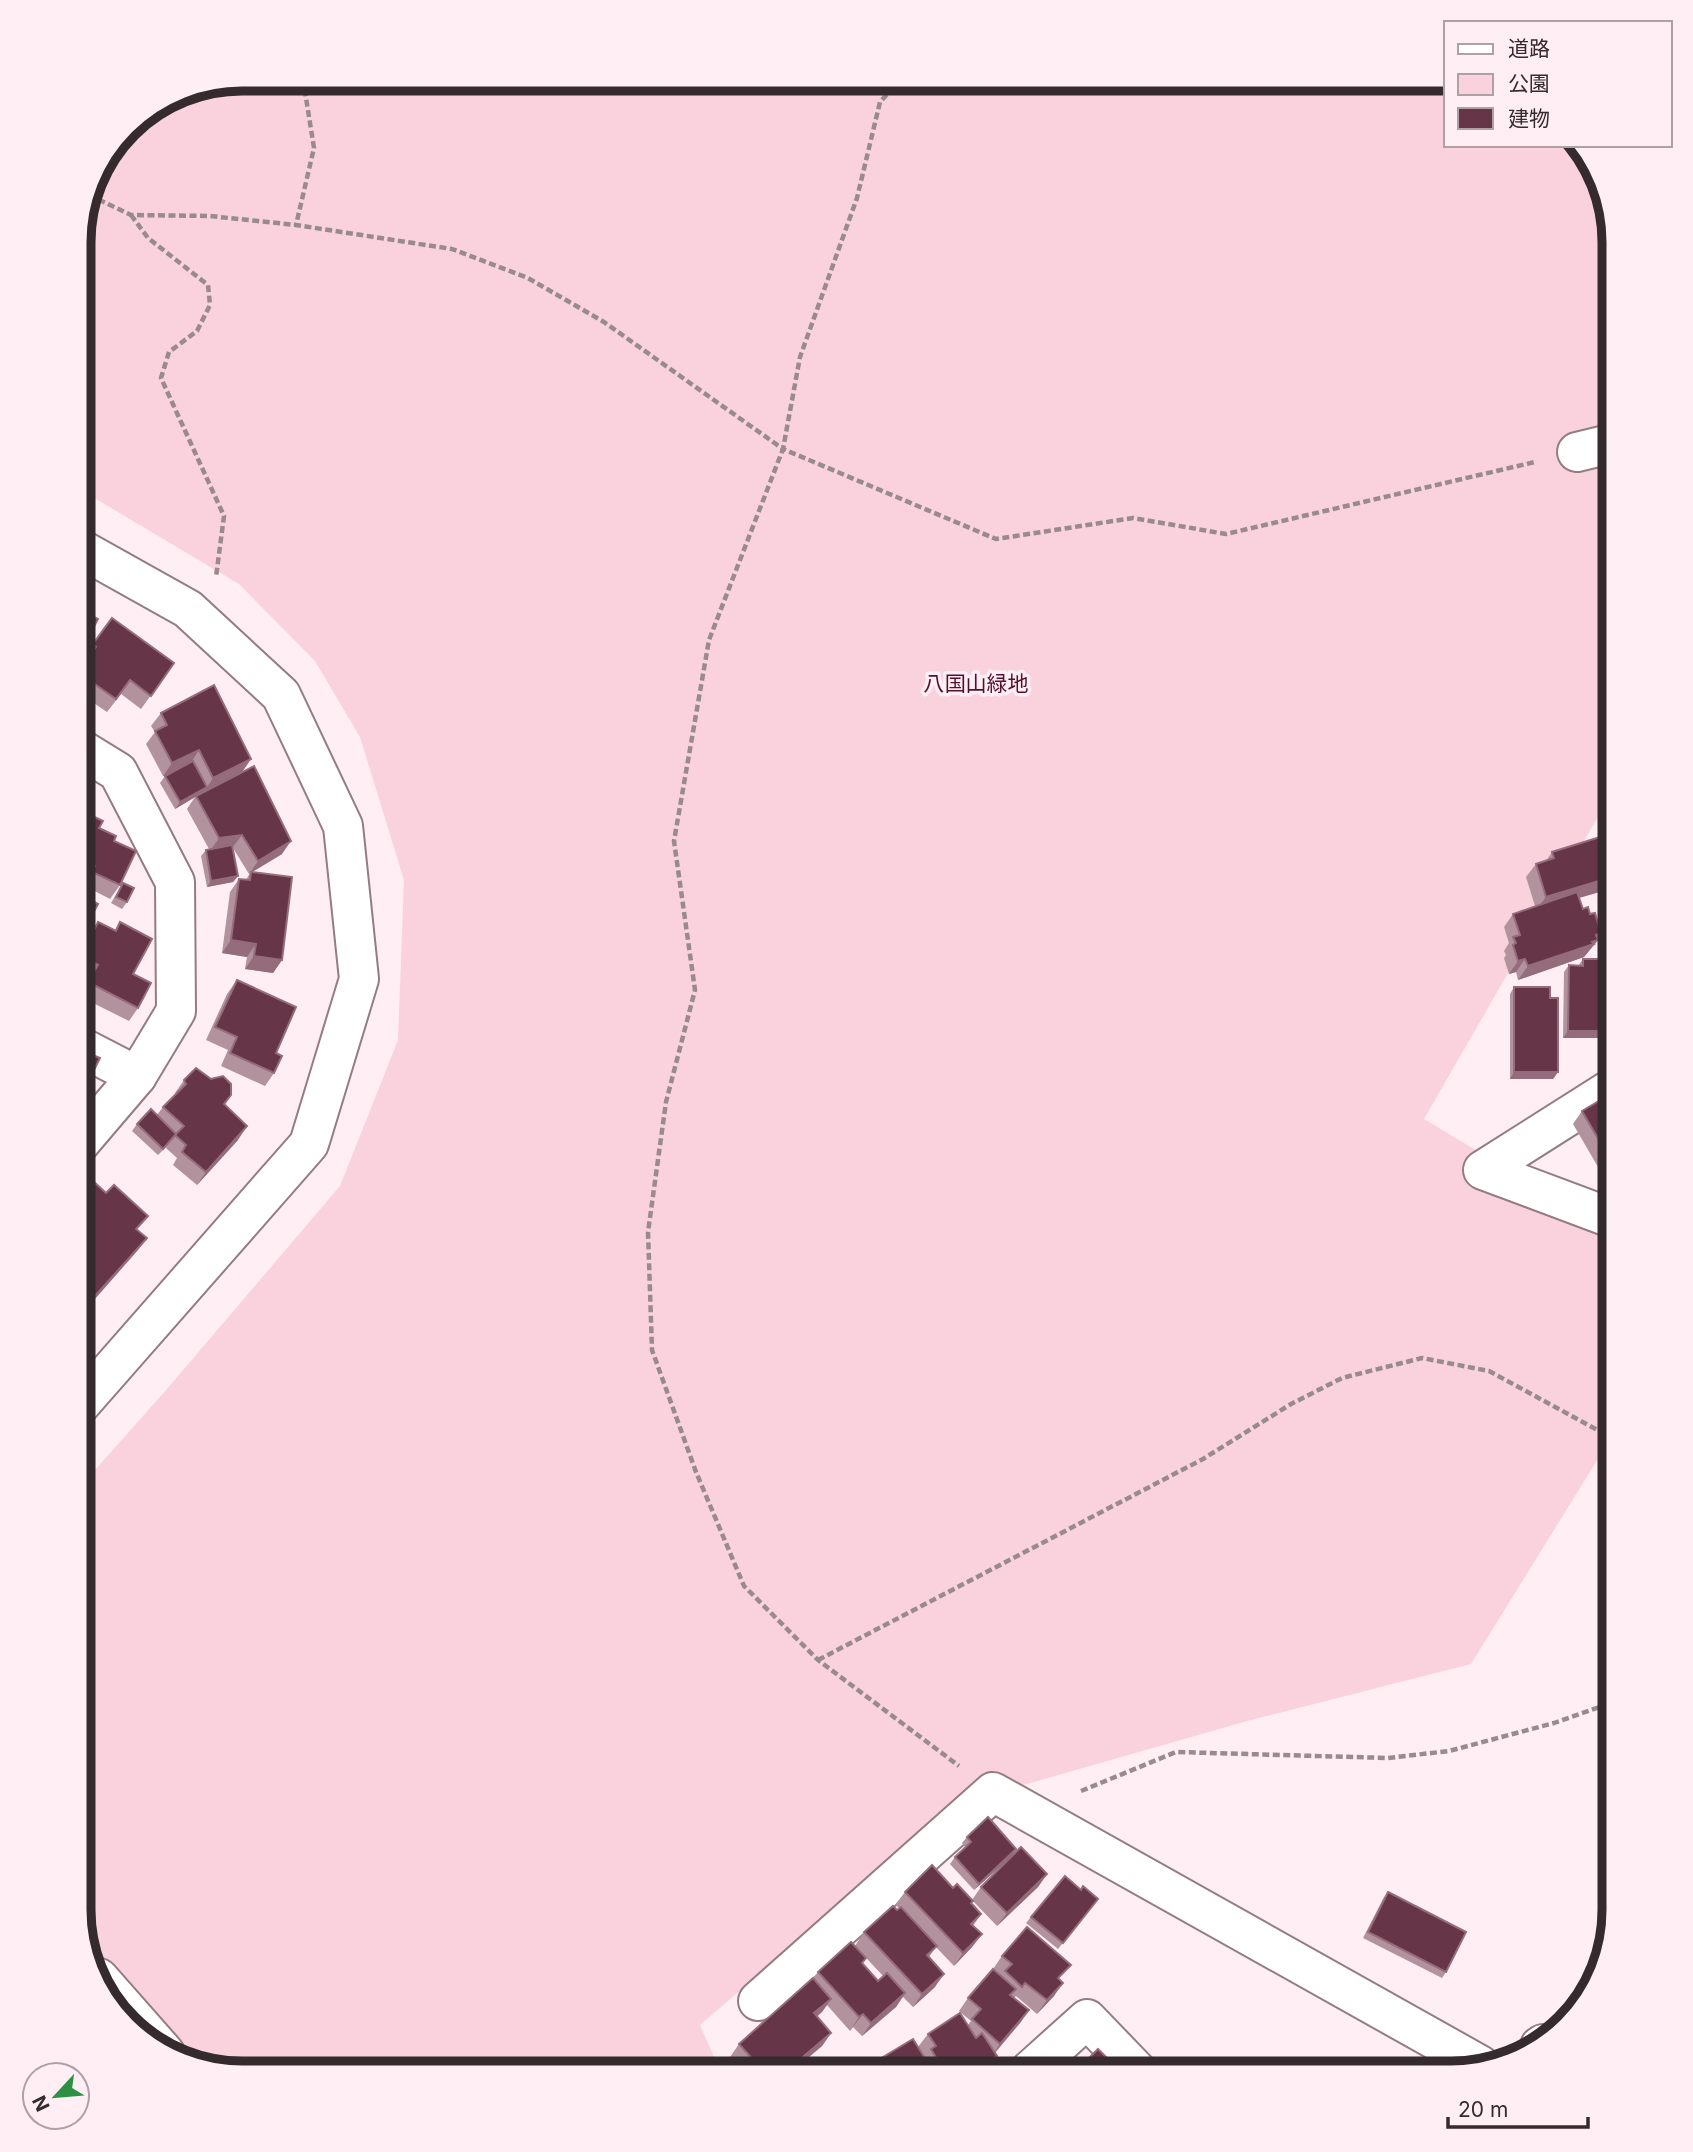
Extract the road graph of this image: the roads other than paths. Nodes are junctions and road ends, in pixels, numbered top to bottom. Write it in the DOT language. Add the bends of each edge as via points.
graph roads {
  1 [pos="1602,446"];
  2 [pos="1577,452"];
  3 [pos="91,555"];
  4 [pos="91,755"];
  5 [pos="91,1052"];
  6 [pos="137,1076"];
  7 [pos="1602,1095"];
  8 [pos="91,1130"];
  9 [pos="1602,1215"];
  10 [pos="91,1392"];
  11 [pos="758,2001"];
  12 [pos="1472,2060"];
  13 [pos="1040,2061"];
  14 [pos="1127,2061"];
  1 -- 2 [label="street"];
  3 -- 10 [label="street" via="188,609 281,695 343,826 359,979 309,1144"];
  4 -- 6 [label="street" via="118,772 175,882 177,1011"];
  5 -- 6 [label="street"];
  6 -- 8 [label="street"];
  7 -- 9 [label="street" via="1483,1170"];
  11 -- 12 [label="street" via="993,1792"];
  13 -- 14 [label="street" via="1087,2019"];
}
